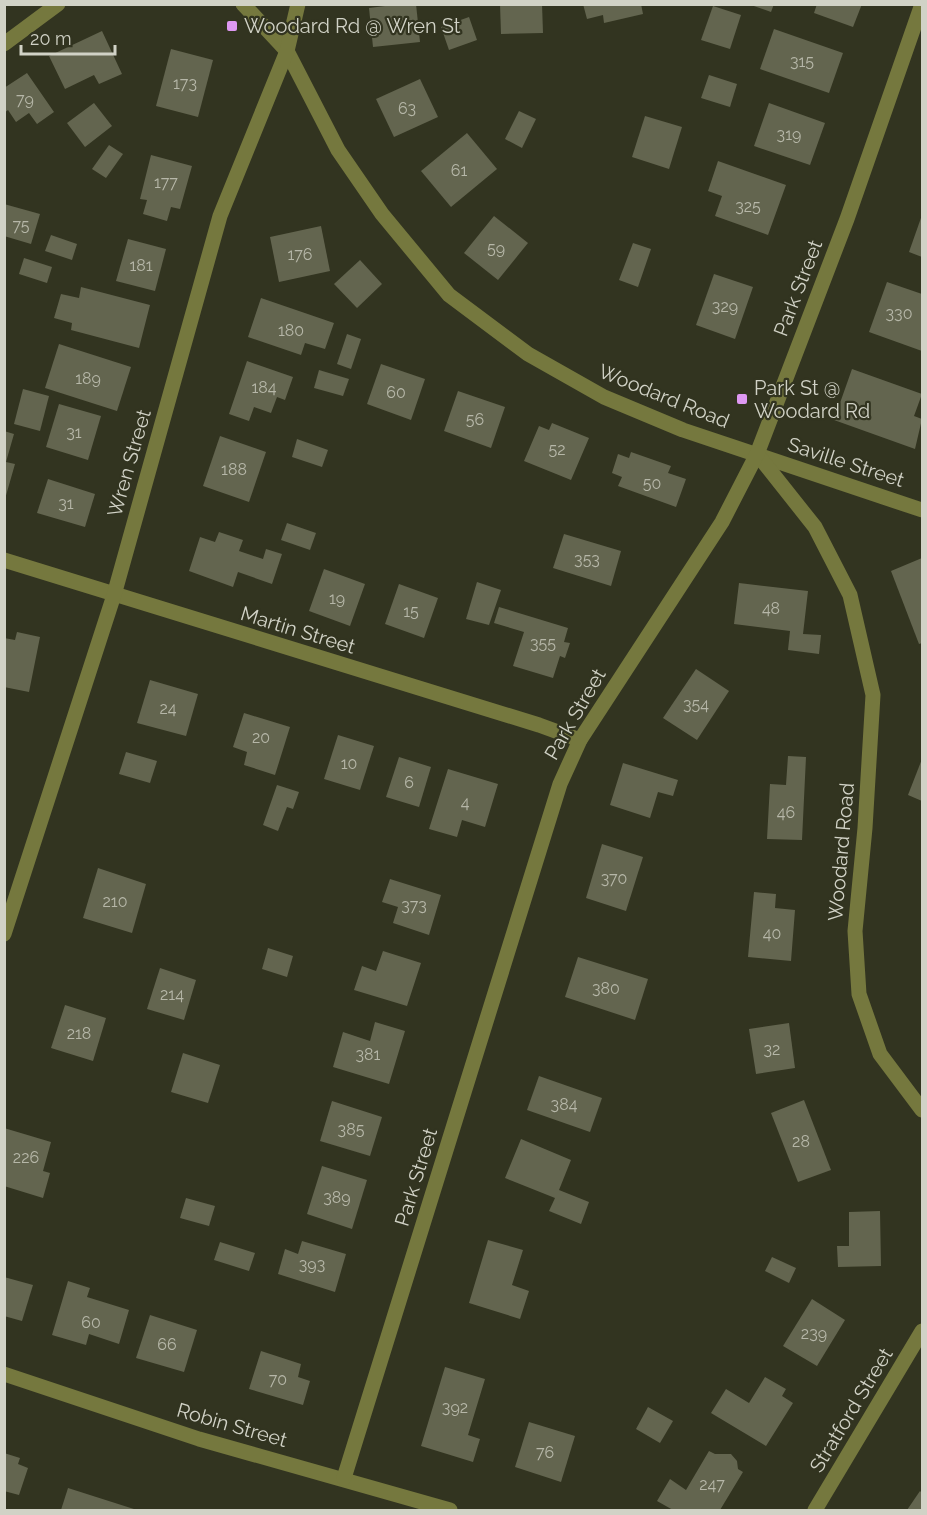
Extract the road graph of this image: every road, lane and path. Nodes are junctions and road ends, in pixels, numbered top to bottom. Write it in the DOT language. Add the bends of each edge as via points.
graph roads {
  1 [pos="58,4"];
  2 [pos="243,4"];
  3 [pos="298,4"];
  4 [pos="922,4"];
  5 [pos="4,44"];
  6 [pos="287,51"];
  7 [pos="757,454"];
  8 [pos="922,510"];
  9 [pos="4,560"];
  10 [pos="114,596"];
  11 [pos="580,740"];
  12 [pos="4,934"];
  13 [pos="922,1110"];
  14 [pos="922,1331"];
  15 [pos="4,1374"];
  16 [pos="344,1478"];
  17 [pos="450,1510"];
  18 [pos="815,1510"];
  1 -- 5 [label="street"];
  2 -- 6 [label="street, Woodard Road"];
  3 -- 6 [label="street, Wren Street"];
  4 -- 7 [label="street, Park Street" via="847,219"];
  6 -- 7 [label="street, Woodard Road" via="338,150 382,213 449,295 528,354 604,397 683,430"];
  6 -- 10 [label="street, Wren Street" via="220,216"];
  7 -- 8 [label="street, Saville Street"];
  7 -- 11 [label="street, Park Street" via="722,522"];
  7 -- 13 [label="street, Woodard Road" via="815,527 850,595 873,695 855,931 860,994 880,1054"];
  9 -- 10 [label="street, Martin Street"];
  10 -- 11 [label="street, Martin Street"];
  10 -- 12 [label="street, Wren Street"];
  11 -- 16 [label="street, Park Street" via="560,784"];
  14 -- 18 [label="street, Stratford Street"];
  15 -- 16 [label="street, Robin Street" via="200,1439"];
  16 -- 17 [label="street, Robin Street"];
}
